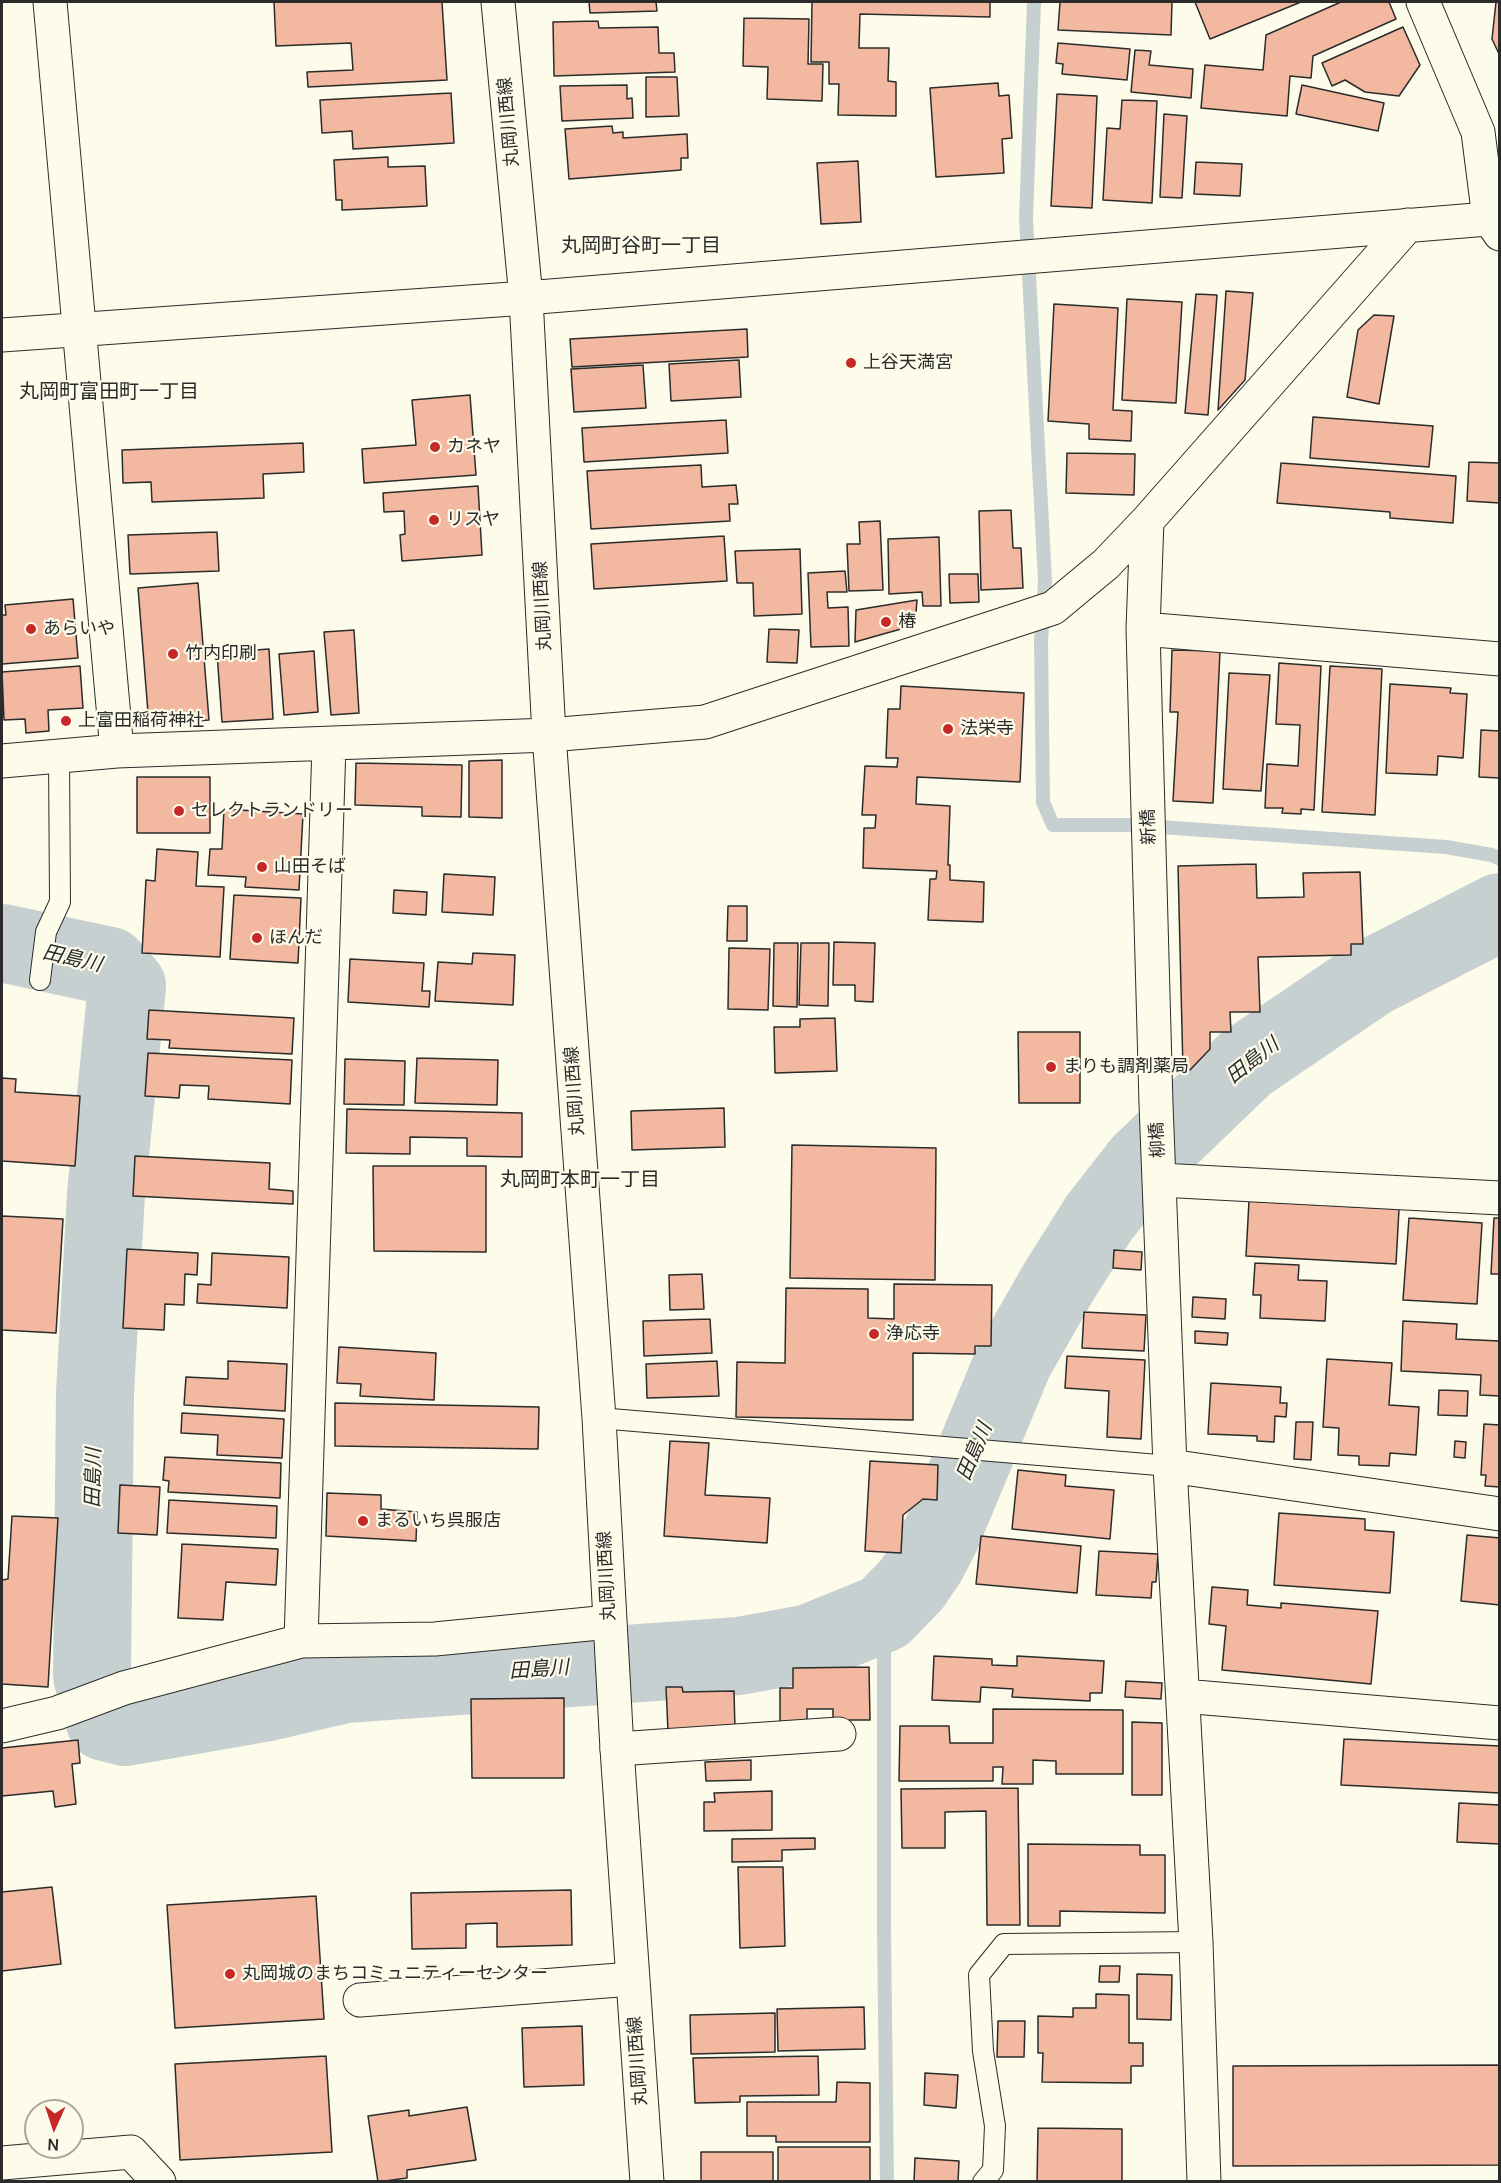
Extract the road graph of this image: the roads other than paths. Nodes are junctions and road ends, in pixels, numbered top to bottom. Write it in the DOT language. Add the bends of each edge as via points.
graph roads {
  1 [pos="50,2"];
  2 [pos="498,2"];
  3 [pos="1423,2"];
  4 [pos="1496,223"];
  5 [pos="1408,225"];
  6 [pos="526,298"];
  7 [pos="81,328"];
  8 [pos="2,335"];
  9 [pos="1147,521"];
  10 [pos="1143,629"];
  11 [pos="1500,659"];
  12 [pos="549,735"];
  13 [pos="329,744"];
  14 [pos="117,751"];
  15 [pos="59,756"];
  16 [pos="2,761"];
  17 [pos="40,980"];
  18 [pos="1156,1104"];
  19 [pos="1160,1179"];
  20 [pos="1500,1198"];
  21 [pos="599,1418"];
  22 [pos="1170,1466"];
  23 [pos="1500,1514"];
  24 [pos="609,1622"];
  25 [pos="302,1641"];
  26 [pos="1183,1696"];
  27 [pos="1500,1723"];
  28 [pos="2,1726"];
  29 [pos="838,1734"];
  30 [pos="617,1749"];
  31 [pos="1196,1942"];
  32 [pos="632,1979"];
  33 [pos="360,2000"];
  34 [pos="2,2163"];
  35 [pos="159,2181"];
  36 [pos="647,2181"];
  37 [pos="983,2181"];
  38 [pos="1204,2181"];
  1 -- 7 [label="street"];
  2 -- 6 [label="street, 丸岡川西線"];
  3 -- 4 [label="street" via="1478,132"];
  4 -- 5 [label="street"];
  5 -- 6 [label="street"];
  5 -- 9 [label="street"];
  6 -- 7 [label="street"];
  6 -- 12 [label="street, 丸岡川西線"];
  7 -- 8 [label="street"];
  7 -- 14 [label="street"];
  9 -- 10 [label="street, 新橋"];
  9 -- 12 [label="street" via="1106,564 1053,608 705,722"];
  10 -- 11 [label="street"];
  10 -- 18 [label="street, 新橋"];
  12 -- 13 [label="street"];
  12 -- 21 [label="street, 丸岡川西線"];
  13 -- 14 [label="street"];
  13 -- 25 [label="street"];
  14 -- 15 [label="street"];
  15 -- 16 [label="street"];
  15 -- 17 [label="lane" via="60,902 46,932"];
  18 -- 19 [label="street, 柳橋"];
  19 -- 20 [label="street"];
  19 -- 22 [label="street, 柳橋"];
  21 -- 22 [label="lane"];
  21 -- 24 [label="street, 丸岡川西線"];
  22 -- 23 [label="street"];
  22 -- 26 [label="street, 柳橋"];
  24 -- 25 [label="street" via="435,1639"];
  24 -- 30 [label="street, 丸岡川西線"];
  25 -- 28 [label="street"];
  26 -- 27 [label="street"];
  26 -- 31 [label="street, 柳橋"];
  29 -- 30 [label="street"];
  30 -- 32 [label="street, 丸岡川西線"];
  31 -- 37 [label="lane" via="1004,1944 979,1975 983,2051 995,2126 993,2170"];
  31 -- 38 [label="street, 柳橋"];
  32 -- 33 [label="street"];
  32 -- 36 [label="street, 丸岡川西線"];
  34 -- 35 [label="street" via="131,2152"];
}
